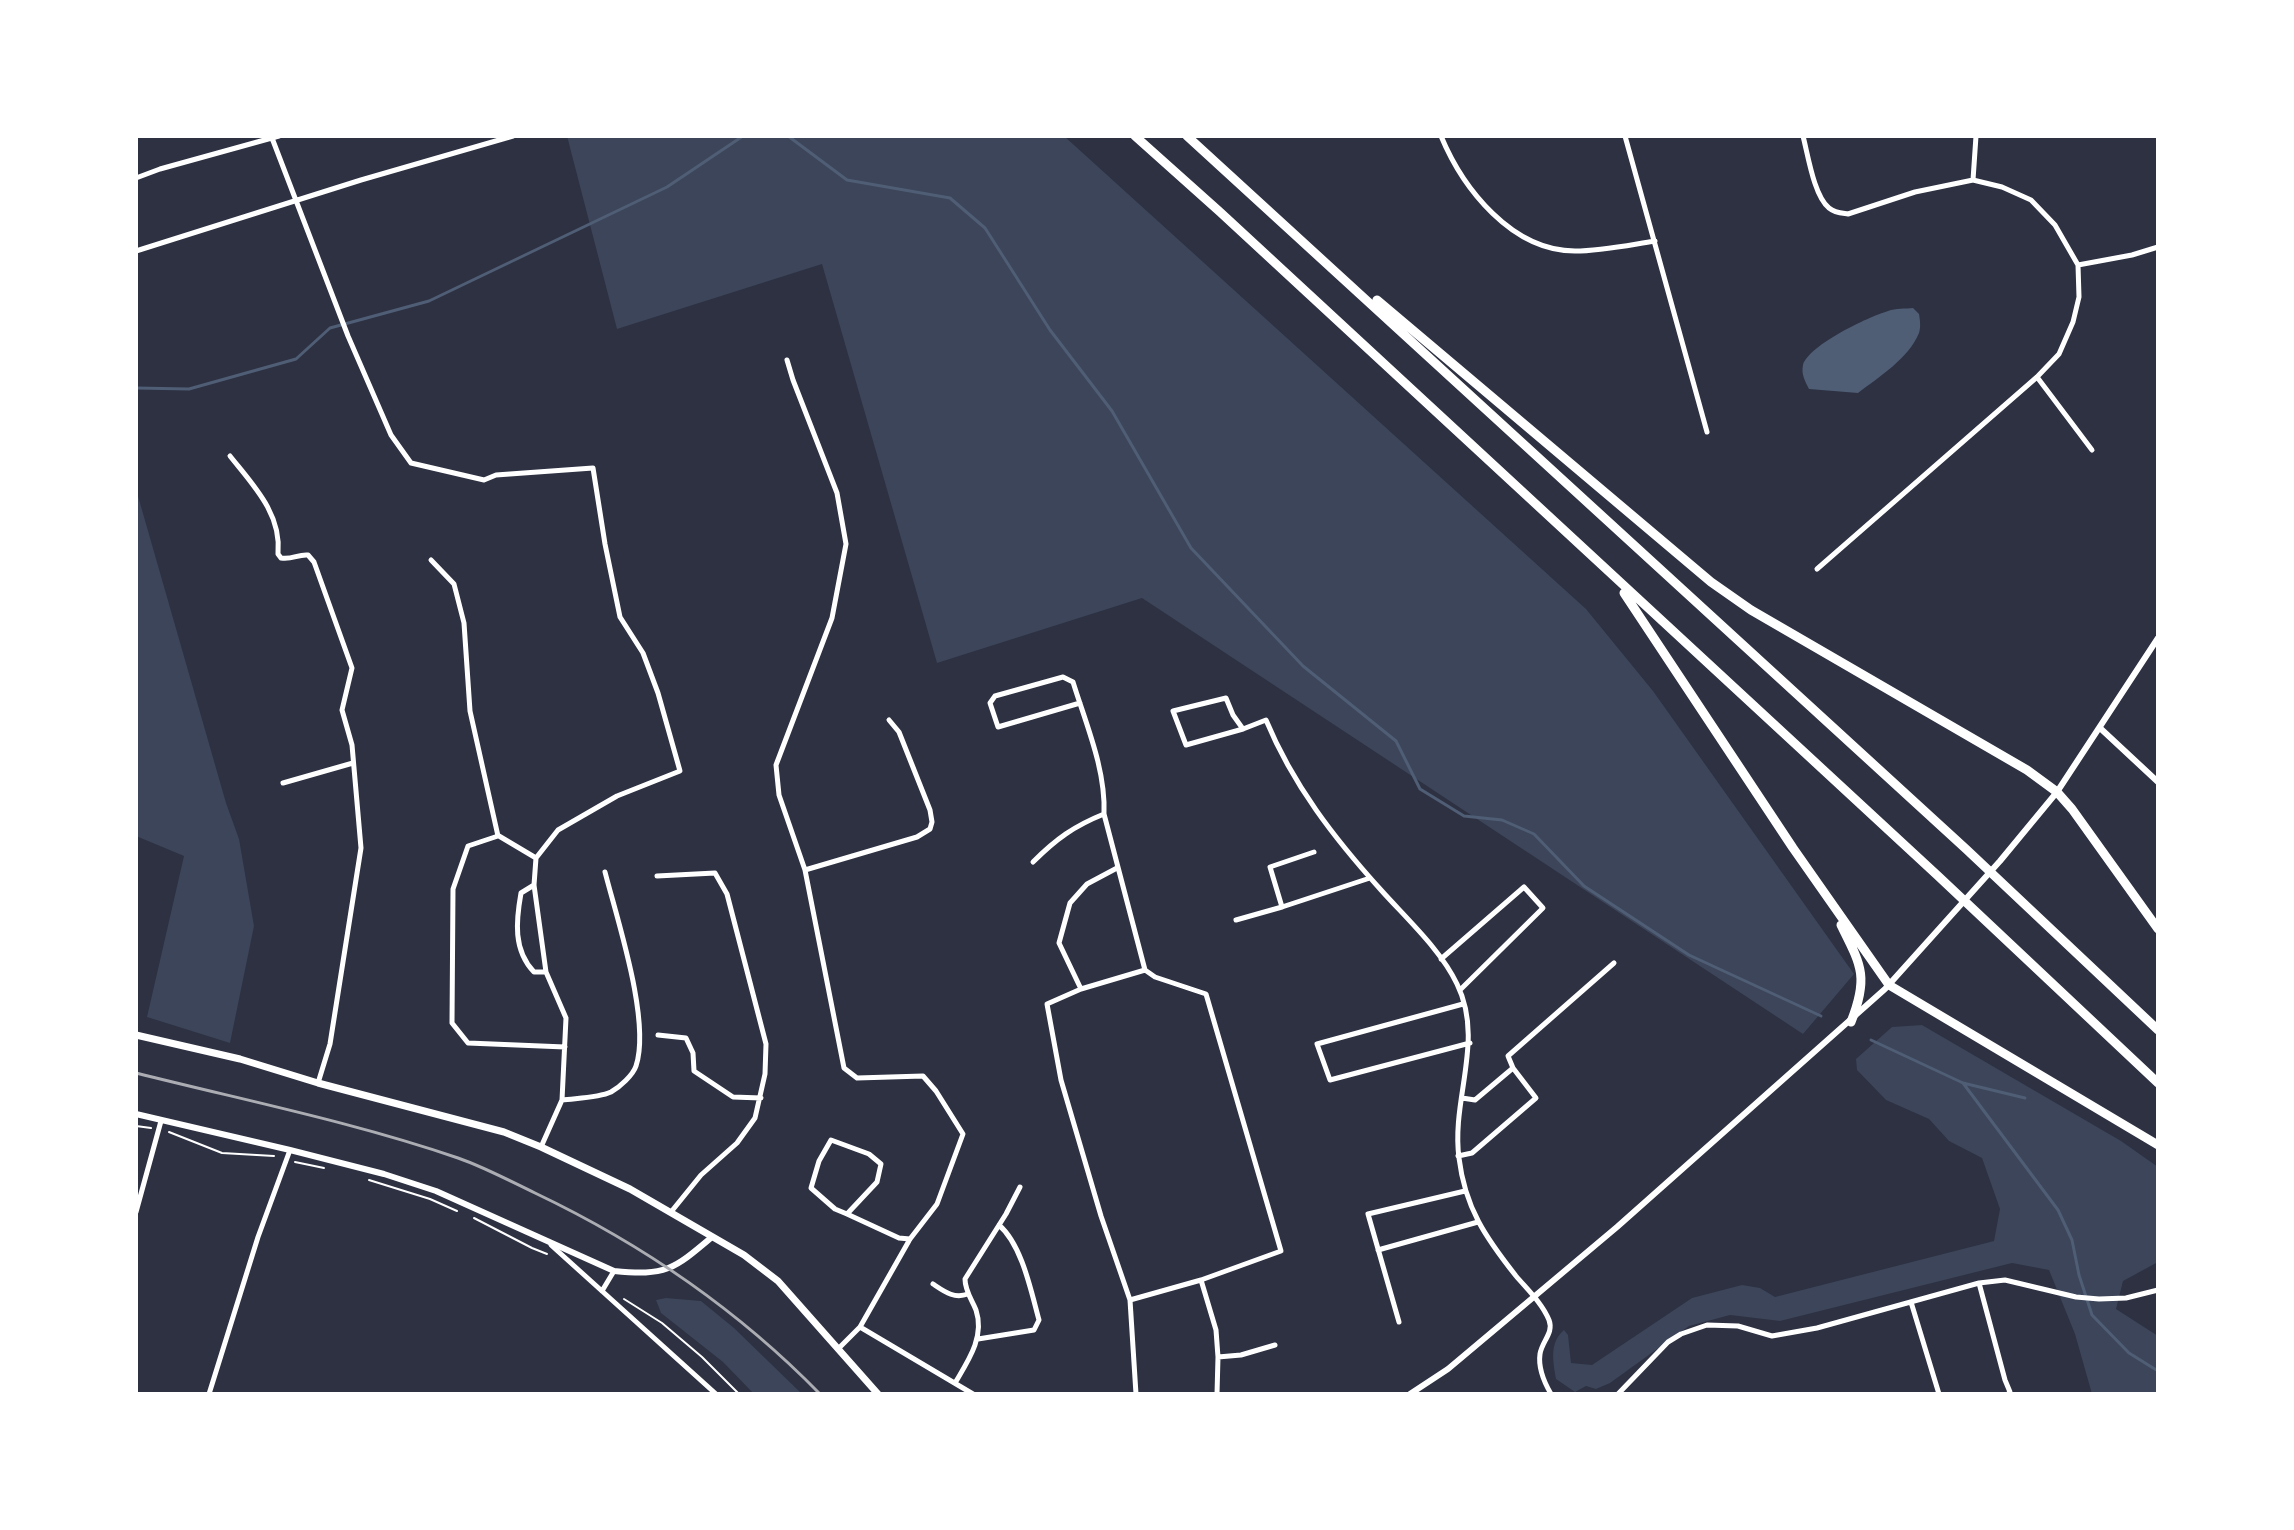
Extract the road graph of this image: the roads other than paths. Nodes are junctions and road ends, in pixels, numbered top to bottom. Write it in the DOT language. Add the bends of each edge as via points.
graph roads {
  1 [pos="279,136"];
  2 [pos="513,136"];
  3 [pos="1135,136"];
  4 [pos="1187,136"];
  5 [pos="1441,136"];
  6 [pos="1625,136"];
  7 [pos="1803,136"];
  8 [pos="1976,136"];
  9 [pos="272,138"];
  10 [pos="136,178"];
  11 [pos="1973,180"];
  12 [pos="296,200"];
  13 [pos="1270,210"];
  14 [pos="1655,241"];
  15 [pos="2158,247"];
  16 [pos="136,251"];
  17 [pos="2078,265"];
  18 [pos="787,360"];
  19 [pos="2037,377"];
  20 [pos="1707,432"];
  21 [pos="2092,450"];
  22 [pos="230,456"];
  23 [pos="431,560"];
  24 [pos="1817,569"];
  25 [pos="1613,577"];
  26 [pos="2158,638"];
  27 [pos="1080,703"];
  28 [pos="889,720"];
  29 [pos="2100,728"];
  30 [pos="1243,729"];
  31 [pos="353,763"];
  32 [pos="2158,782"];
  33 [pos="283,783"];
  34 [pos="2057,792"];
  35 [pos="1104,814"];
  36 [pos="498,836"];
  37 [pos="1314,852"];
  38 [pos="536,858"];
  39 [pos="1033,862"];
  40 [pos="1117,868"];
  41 [pos="805,870"];
  42 [pos="605,872"];
  43 [pos="657,876"];
  44 [pos="1370,878"];
  45 [pos="534,885"];
  46 [pos="1829,900"];
  47 [pos="1282,907"];
  48 [pos="1236,920"];
  49 [pos="2158,929"];
  50 [pos="1441,959"];
  51 [pos="1614,963"];
  52 [pos="1145,970"];
  53 [pos="546,972"];
  54 [pos="1889,985"];
  55 [pos="1081,989"];
  56 [pos="1459,991"];
  57 [pos="1463,1004"];
  58 [pos="1851,1022"];
  59 [pos="2158,1030"];
  60 [pos="136,1035"];
  61 [pos="658,1035"];
  62 [pos="1470,1043"];
  63 [pos="565,1047"];
  64 [pos="1513,1068"];
  65 [pos="318,1083"];
  66 [pos="2158,1083"];
  67 [pos="761,1098"];
  68 [pos="1462,1098"];
  69 [pos="562,1100"];
  70 [pos="136,1114"];
  71 [pos="160,1125"];
  72 [pos="2158,1145"];
  73 [pos="541,1147"];
  74 [pos="290,1150"];
  75 [pos="1458,1156"];
  76 [pos="1020,1187"];
  77 [pos="1465,1191"];
  78 [pos="136,1212"];
  79 [pos="671,1212"];
  80 [pos="847,1214"];
  81 [pos="1478,1222"];
  82 [pos="999,1225"];
  83 [pos="712,1237"];
  84 [pos="910,1239"];
  85 [pos="551,1245"];
  86 [pos="1378,1250"];
  87 [pos="614,1271"];
  88 [pos="1201,1280"];
  89 [pos="1979,1283"];
  90 [pos="933,1284"];
  91 [pos="605,1288"];
  92 [pos="2158,1290"];
  93 [pos="968,1294"];
  94 [pos="1534,1297"];
  95 [pos="1130,1300"];
  96 [pos="1911,1302"];
  97 [pos="1399,1322"];
  98 [pos="860,1327"];
  99 [pos="978,1339"];
  100 [pos="1275,1345"];
  101 [pos="839,1348"];
  102 [pos="1218,1357"];
  103 [pos="955,1383"];
  104 [pos="2010,1393"];
  105 [pos="209,1394"];
  106 [pos="716,1394"];
  107 [pos="878,1394"];
  108 [pos="973,1394"];
  109 [pos="1136,1394"];
  110 [pos="1217,1394"];
  111 [pos="1410,1394"];
  112 [pos="1551,1394"];
  113 [pos="1618,1394"];
  114 [pos="1939,1394"];
  1 -- 9 [label="street"];
  2 -- 12 [label="street"];
  3 -- 25 [label="highway"];
  4 -- 13 [label="highway"];
  5 -- 14 [label="street" via="1470,188 1522,236 1574,251"];
  6 -- 14 [label="street"];
  7 -- 11 [label="street" via="1817,188 1836,212 1848,214"];
  8 -- 11 [label="street"];
  9 -- 10 [label="street"];
  9 -- 12 [label="street"];
  11 -- 17 [label="street" via="2031,200 2055,225"];
  12 -- 16 [label="street"];
  12 -- 38 [label="street" via="391,435 411,463 484,480 593,468 620,617 643,653 680,771 617,796 558,830"];
  13 -- 34 [label="highway" via="1711,582"];
  13 -- 59 [label="highway"];
  14 -- 20 [label="street"];
  15 -- 17 [label="street"];
  17 -- 19 [label="street" via="2073,322 2059,354"];
  18 -- 41 [label="street" via="837,493 846,544 832,618 776,765 779,795"];
  19 -- 21 [label="street"];
  19 -- 24 [label="street"];
  22 -- 31 [label="street" via="270,506 281,558 308,555 314,562 352,668 342,710"];
  23 -- 36 [label="street" via="454,584 464,623 470,711"];
  25 -- 46 [label="highway"];
  25 -- 66 [label="highway"];
  26 -- 29 [label="street"];
  27 -- 27 [label="street" via="998,727 990,703 995,696 1063,677 1073,682"];
  27 -- 35 [label="street" via="1105,792"];
  28 -- 41 [label="street" via="899,732 930,810 930,829"];
  29 -- 32 [label="street"];
  29 -- 34 [label="street"];
  30 -- 30 [label="street" via="1226,698 1173,711 1186,745"];
  30 -- 44 [label="street" via="1266,720 1310,803"];
  31 -- 33 [label="street"];
  31 -- 65 [label="street" via="361,848 330,1044"];
  34 -- 49 [label="highway"];
  34 -- 54 [label="street"];
  35 -- 39 [label="street" via="1079,824"];
  35 -- 40 [label="street"];
  36 -- 38 [label="street"];
  36 -- 63 [label="street" via="468,846 453,889 452,1023 468,1043"];
  37 -- 47 [label="street" via="1270,867"];
  38 -- 45 [label="street"];
  40 -- 52 [label="street"];
  40 -- 55 [label="street" via="1087,884 1070,903 1059,943"];
  41 -- 84 [label="street" via="844,1068 857,1078 923,1076 963,1134 937,1204"];
  42 -- 69 [label="street" via="637,1002 636,1067 610,1092"];
  43 -- 67 [label="street" via="715,873 727,894 766,1044"];
  44 -- 47 [label="street"];
  44 -- 50 [label="street"];
  45 -- 53 [label="street"];
  45 -- 53 [label="street" via="521,893 516,924 523,961 534,972"];
  46 -- 54 [label="highway"];
  46 -- 58 [label="highway" via="1861,971 1860,1000"];
  47 -- 48 [label="street"];
  50 -- 56 [label="street"];
  50 -- 56 [label="street" via="1524,887 1543,908"];
  51 -- 64 [label="street" via="1508,1056"];
  52 -- 55 [label="street"];
  52 -- 88 [label="street" via="1206,994 1281,1251"];
  53 -- 63 [label="street" via="566,1018"];
  54 -- 58 [label="street"];
  54 -- 72 [label="highway"];
  55 -- 95 [label="street" via="1047,1004 1061,1080"];
  56 -- 57 [label="street"];
  57 -- 62 [label="street"];
  57 -- 62 [label="street" via="1317,1044 1330,1080"];
  58 -- 94 [label="street"];
  60 -- 65 [label="main road"];
  61 -- 67 [label="street" via="686,1038 694,1071 733,1097"];
  62 -- 68 [label="street"];
  63 -- 69 [label="street"];
  64 -- 68 [label="street" via="1475,1100"];
  64 -- 75 [label="street" via="1536,1098 1472,1153"];
  65 -- 73 [label="main road" via="442,1114"];
  67 -- 79 [label="street" via="755,1118 737,1143"];
  68 -- 75 [label="street"];
  69 -- 73 [label="street"];
  70 -- 71 [label="street"];
  71 -- 74 [label="street"];
  71 -- 78 [label="street"];
  73 -- 79 [label="main road"];
  74 -- 85 [label="street" via="436,1191"];
  74 -- 105 [label="street"];
  75 -- 77 [label="street"];
  76 -- 82 [label="street"];
  77 -- 81 [label="street"];
  77 -- 86 [label="street" via="1368,1214"];
  79 -- 83 [label="main road"];
  80 -- 80 [label="street" via="811,1188 831,1140 881,1164 877,1182"];
  80 -- 84 [label="street"];
  81 -- 86 [label="street"];
  81 -- 94 [label="street"];
  82 -- 93 [label="street" via="965,1279"];
  82 -- 99 [label="street" via="1015,1244 1039,1320 1034,1330"];
  83 -- 87 [label="street" via="670,1268 645,1274"];
  83 -- 101 [label="main road" via="778,1281"];
  84 -- 98 [label="street"];
  85 -- 87 [label="street"];
  85 -- 91 [label="street"];
  86 -- 97 [label="street"];
  87 -- 91 [label="street"];
  88 -- 95 [label="street"];
  88 -- 102 [label="street"];
  89 -- 92 [label="street" via="2005,1280 2099,1299"];
  89 -- 96 [label="street"];
  89 -- 104 [label="street"];
  90 -- 93 [label="street" via="952,1295"];
  91 -- 106 [label="street"];
  93 -- 99 [label="street" via="977,1313"];
  94 -- 111 [label="street"];
  94 -- 112 [label="street" via="1550,1325 1540,1362"];
  95 -- 109 [label="street"];
  96 -- 113 [label="street" via="1772,1336 1738,1326 1707,1325 1668,1342"];
  96 -- 114 [label="street"];
  98 -- 101 [label="street"];
  98 -- 103 [label="street"];
  99 -- 103 [label="street"];
  100 -- 102 [label="street"];
  101 -- 107 [label="main road"];
  102 -- 110 [label="street"];
  103 -- 108 [label="street"];
}
